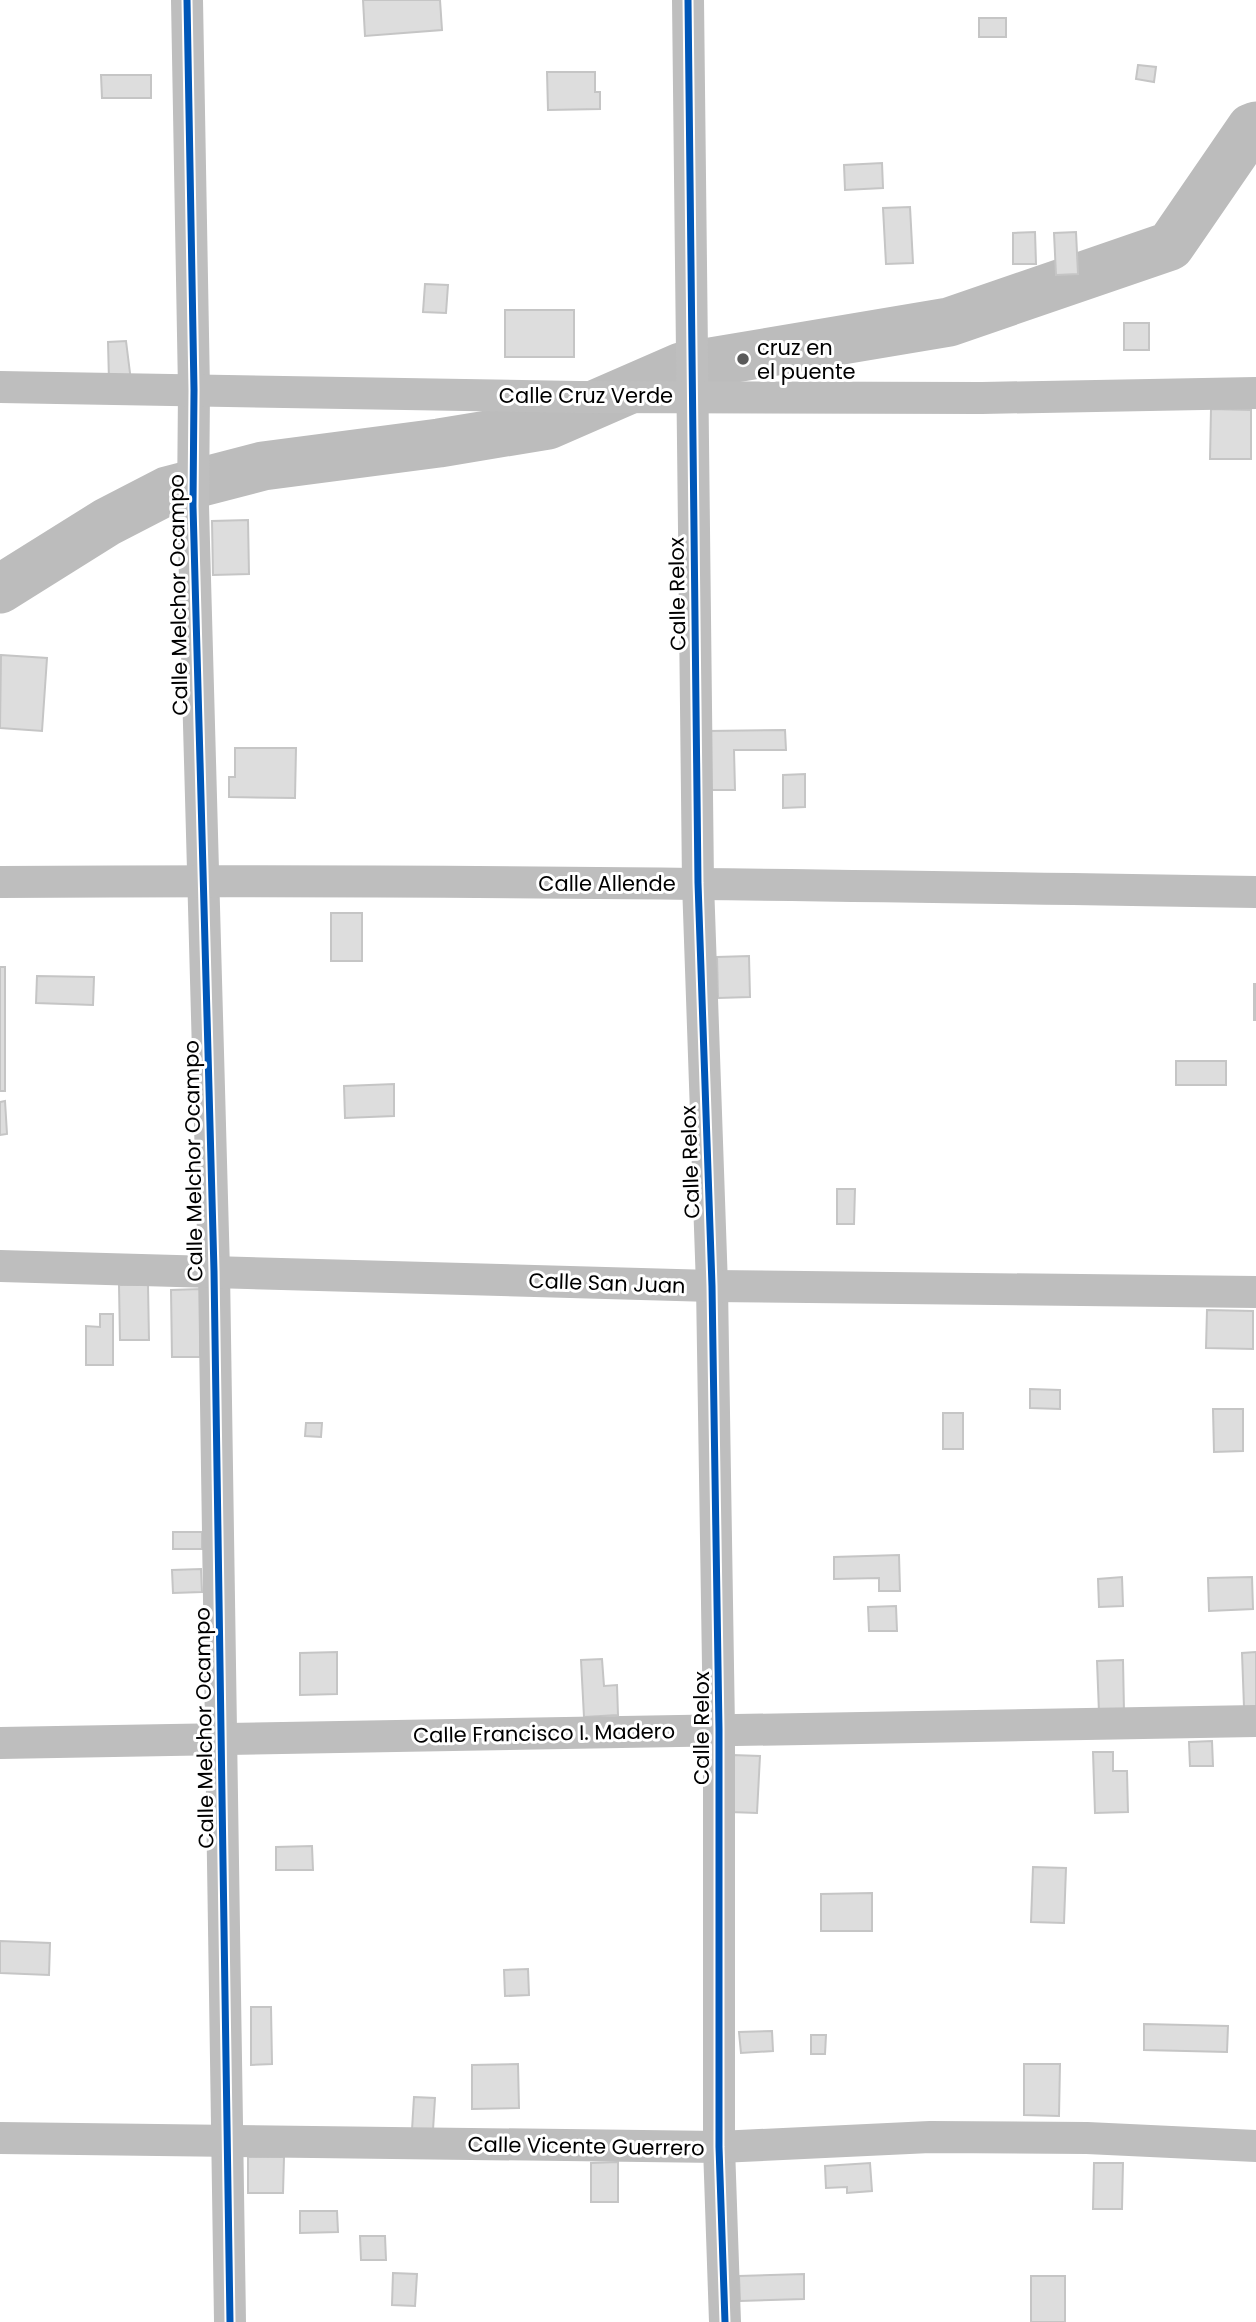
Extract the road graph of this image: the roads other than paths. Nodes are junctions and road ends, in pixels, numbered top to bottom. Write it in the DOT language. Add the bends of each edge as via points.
graph roads {
  1 [pos="187,0"];
  2 [pos="688,0"];
  3 [pos="692,382"];
  4 [pos="0,387"];
  5 [pos="194,390"];
  6 [pos="1256,393"];
  7 [pos="204,881"];
  8 [pos="0,882"];
  9 [pos="698,883"];
  10 [pos="1256,892"];
  11 [pos="0,1266"];
  12 [pos="214,1271"];
  13 [pos="712,1286"];
  14 [pos="1256,1292"];
  15 [pos="1256,1721"];
  16 [pos="719,1729"];
  17 [pos="222,1740"];
  18 [pos="0,1743"];
  19 [pos="0,2138"];
  20 [pos="227,2142"];
  21 [pos="1256,2146"];
  22 [pos="719,2147"];
  23 [pos="230,2322"];
  24 [pos="725,2322"];
  1 -- 5 [label="street, Calle Melchor Ocampo"];
  2 -- 3 [label="street, Calle Relox"];
  3 -- 5 [label="street, Calle Cruz Verde" via="656,396"];
  3 -- 6 [label="street, Calle Cruz Verde" via="982,398"];
  3 -- 9 [label="street, Calle Relox"];
  4 -- 5 [label="street, Calle Cruz Verde"];
  5 -- 7 [label="street, Calle Melchor Ocampo"];
  7 -- 8 [label="street, Calle Allende"];
  7 -- 9 [label="street, Calle Allende"];
  7 -- 12 [label="street, Calle Melchor Ocampo"];
  9 -- 10 [label="street, Calle Allende"];
  9 -- 13 [label="street, Calle Relox"];
  11 -- 12 [label="street, Calle San Juan"];
  12 -- 13 [label="street, Calle San Juan"];
  12 -- 17 [label="street, Calle Melchor Ocampo"];
  13 -- 14 [label="street, Calle San Juan"];
  13 -- 16 [label="street, Calle Relox"];
  15 -- 16 [label="street, Calle Francisco I. Madero"];
  16 -- 17 [label="street, Calle Francisco I. Madero"];
  16 -- 22 [label="street, Calle Relox"];
  17 -- 18 [label="street, Calle Francisco I. Madero"];
  17 -- 20 [label="street, Calle Melchor Ocampo"];
  19 -- 20 [label="street, Calle Vicente Guerrero"];
  20 -- 22 [label="street, Calle Vicente Guerrero"];
  20 -- 23 [label="street, Calle Melchor Ocampo"];
  21 -- 22 [label="street, Calle Vicente Guerrero" via="930,2137"];
  22 -- 24 [label="street, Calle Relox"];
}
